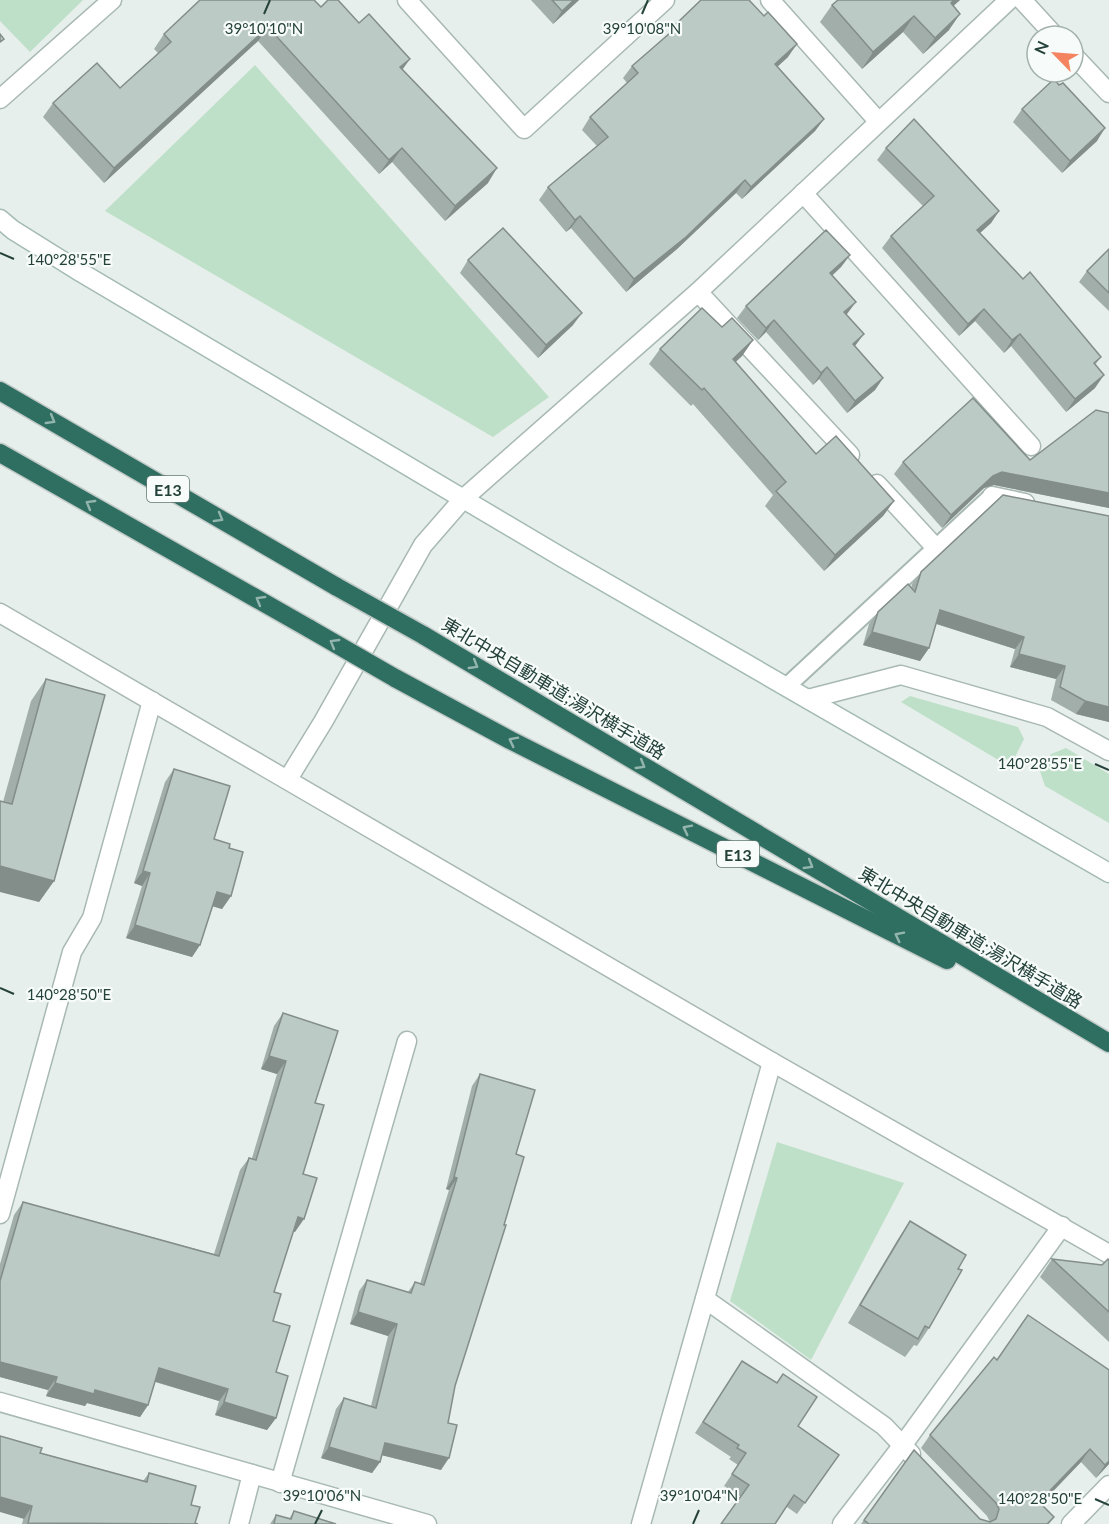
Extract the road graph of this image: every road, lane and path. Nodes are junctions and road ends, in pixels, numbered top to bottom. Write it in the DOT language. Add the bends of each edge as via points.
graph roads {
  1 [pos="112,0"];
  2 [pos="407,0"];
  3 [pos="665,0"];
  4 [pos="770,0"];
  5 [pos="1010,0"];
  6 [pos="1022,0"];
  7 [pos="1044,24"];
  8 [pos="1085,68"];
  9 [pos="1109,93"];
  10 [pos="0,99"];
  11 [pos="878,121"];
  12 [pos="803,193"];
  13 [pos="0,219"];
  14 [pos="698,292"];
  15 [pos="0,391"];
  16 [pos="1031,446"];
  17 [pos="0,453"];
  18 [pos="992,496"];
  19 [pos="463,499"];
  20 [pos="1039,505"];
  21 [pos="936,548"];
  22 [pos="0,613"];
  23 [pos="786,687"];
  24 [pos="808,699"];
  25 [pos="152,701"];
  26 [pos="1109,751"];
  27 [pos="288,779"];
  28 [pos="1109,873"];
  29 [pos="1083,1028"];
  30 [pos="407,1041"];
  31 [pos="1109,1043"];
  32 [pos="772,1062"];
  33 [pos="0,1214"];
  34 [pos="1062,1226"];
  35 [pos="1109,1254"];
  36 [pos="705,1299"];
  37 [pos="0,1402"];
  38 [pos="902,1446"];
  39 [pos="926,1470"];
  40 [pos="252,1474"];
  41 [pos="280,1483"];
  42 [pos="1109,1485"];
  43 [pos="239,1524"];
  44 [pos="427,1524"];
  45 [pos="641,1524"];
  46 [pos="842,1524"];
  47 [pos="1071,1524"];
  1 -- 10 [label="street"];
  2 -- 3 [label="street" via="524,129"];
  4 -- 11 [label="street"];
  5 -- 11 [label="street"];
  6 -- 7 [label="street"];
  8 -- 9 [label="street"];
  11 -- 12 [label="street"];
  12 -- 14 [label="street"];
  12 -- 16 [label="street"];
  13 -- 19 [label="street" via="82,273"];
  14 -- 19 [label="street"];
  14 -- 21 [label="street"];
  15 -- 29 [label="highway, 東北中央自動車道;湯沢横手道路 / E13, one-way, bridge" via="423,635"];
  29 -- 17 [label="highway, 東北中央自動車道;湯沢横手道路 / E13, one-way, bridge" via="395,678"];
  18 -- 20 [label="street"];
  18 -- 21 [label="lane"];
  19 -- 23 [label="street"];
  19 -- 27 [label="street" via="423,545"];
  21 -- 23 [label="lane"];
  22 -- 25 [label="street"];
  23 -- 24 [label="street"];
  24 -- 26 [label="street" via="901,675 1047,717"];
  24 -- 28 [label="street"];
  25 -- 27 [label="street"];
  25 -- 33 [label="street" via="92,918 72,952"];
  27 -- 32 [label="street"];
  29 -- 31 [label="highway, 東北中央自動車道;湯沢横手道路 / E13"];
  30 -- 41 [label="street"];
  32 -- 34 [label="street"];
  32 -- 36 [label="street"];
  34 -- 35 [label="street"];
  34 -- 38 [label="street"];
  36 -- 38 [label="street" via="884,1426"];
  36 -- 45 [label="street"];
  37 -- 40 [label="street"];
  38 -- 39 [label="street"];
  38 -- 46 [label="street"];
  40 -- 41 [label="street"];
  40 -- 43 [label="street"];
  41 -- 44 [label="street"];
  42 -- 47 [label="street"];
}
